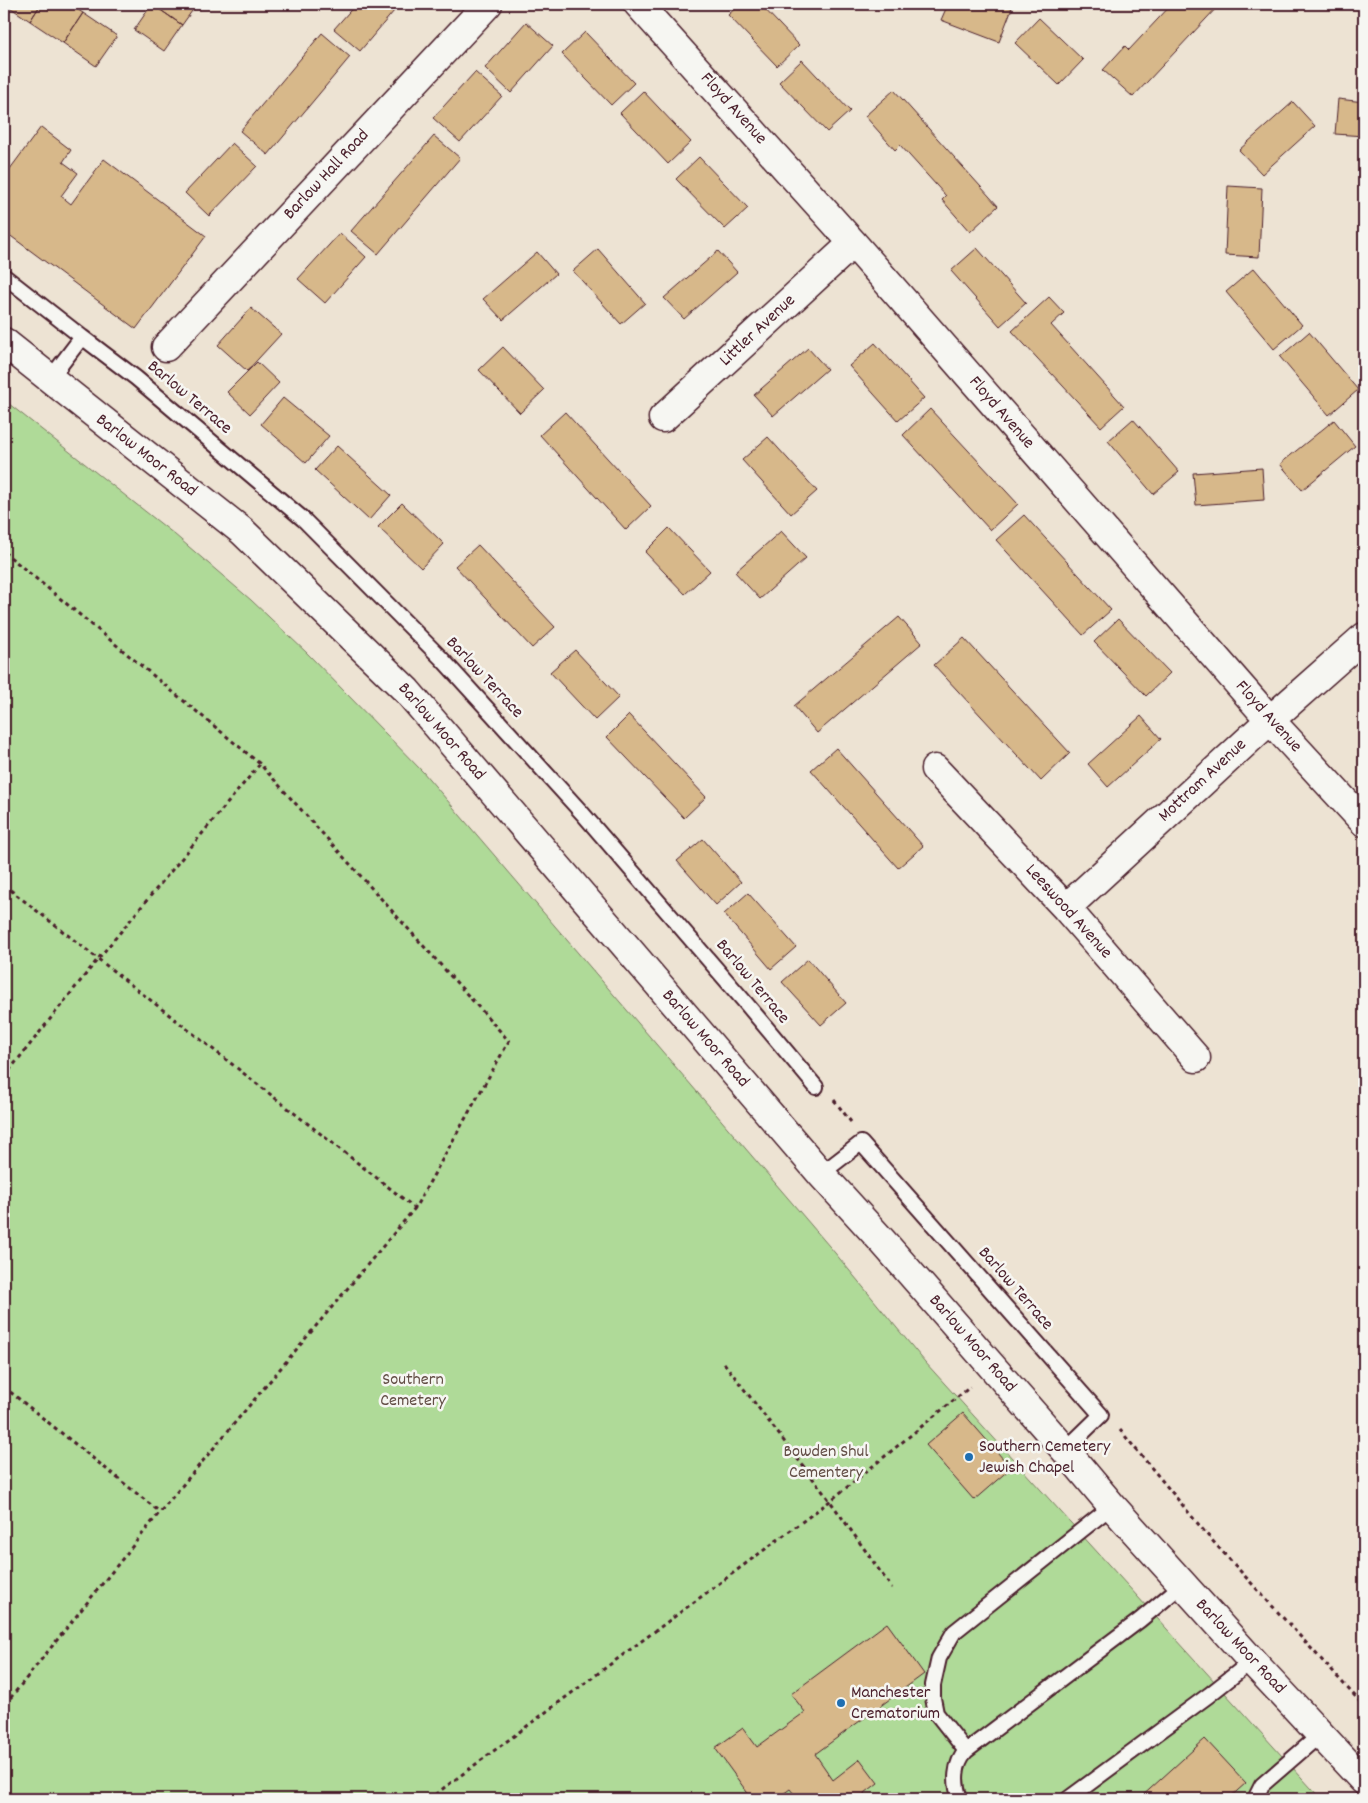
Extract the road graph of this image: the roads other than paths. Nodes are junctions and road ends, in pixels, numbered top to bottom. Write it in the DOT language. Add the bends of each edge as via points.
graph roads {
  1 [pos="488,4"];
  2 [pos="638,4"];
  3 [pos="853,244"];
  4 [pos="4,276"];
  5 [pos="82,337"];
  6 [pos="4,342"];
  7 [pos="166,347"];
  8 [pos="50,379"];
  9 [pos="663,418"];
  10 [pos="1364,636"];
  11 [pos="1270,720"];
  12 [pos="935,769"];
  13 [pos="1364,822"];
  14 [pos="1066,908"];
  15 [pos="1196,1058"];
  16 [pos="816,1087"];
  17 [pos="821,1174"];
  18 [pos="1066,1450"];
  19 [pos="1112,1506"];
  20 [pos="1183,1584"];
  21 [pos="1252,1661"];
  22 [pos="1321,1734"];
  23 [pos="966,1751"];
  24 [pos="1364,1781"];
  25 [pos="960,1799"];
  26 [pos="1068,1799"];
  27 [pos="1255,1799"];
  1 -- 7 [label="street, Barlow Hall Road"];
  2 -- 3 [label="street, Floyd Avenue"];
  3 -- 9 [label="street, Littler Avenue"];
  3 -- 11 [label="street, Floyd Avenue"];
  4 -- 5 [label="lane, Barlow Terrace"];
  5 -- 8 [label="lane"];
  5 -- 16 [label="lane, Barlow Terrace" via="136,378 303,519 442,659 583,814"];
  6 -- 8 [label="street, Barlow Moor Road"];
  8 -- 17 [label="street, Barlow Moor Road" via="242,532 407,691"];
  10 -- 11 [label="street, Mottram Avenue"];
  11 -- 13 [label="street, Floyd Avenue"];
  11 -- 14 [label="street, Mottram Avenue"];
  12 -- 14 [label="street, Leeswood Avenue"];
  14 -- 15 [label="street, Leeswood Avenue"];
  17 -- 18 [label="street, Barlow Moor Road"];
  17 -- 18 [label="lane, Barlow Terrace" via="861,1142 1102,1415"];
  18 -- 19 [label="street, Barlow Moor Road"];
  19 -- 20 [label="street, Barlow Moor Road"];
  19 -- 23 [label="lane" via="954,1632 939,1658 933,1698 936,1713"];
  20 -- 21 [label="street, Barlow Moor Road"];
  20 -- 23 [label="lane"];
  21 -- 22 [label="street, Barlow Moor Road"];
  21 -- 26 [label="lane"];
  22 -- 24 [label="street, Barlow Moor Road"];
  22 -- 27 [label="lane" via="1262,1785"];
  23 -- 25 [label="lane" via="957,1765"];
}
